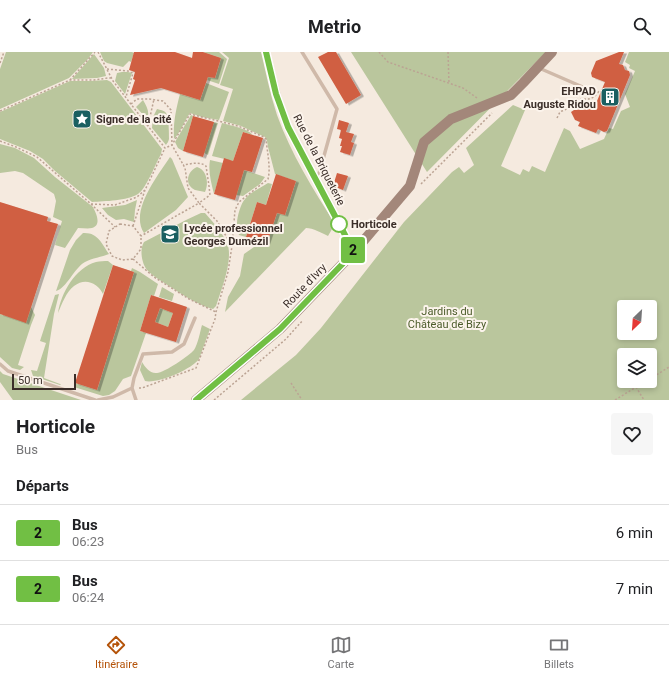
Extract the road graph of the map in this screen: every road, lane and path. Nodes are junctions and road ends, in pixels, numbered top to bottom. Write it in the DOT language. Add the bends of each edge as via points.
graph roads {
  1 [pos="4,52"];
  2 [pos="95,52"];
  3 [pos="98,52"];
  4 [pos="266,52"];
  5 [pos="302,52"];
  6 [pos="379,52"];
  7 [pos="448,52"];
  8 [pos="552,52"];
  9 [pos="0,63"];
  10 [pos="538,67"];
  11 [pos="107,69"];
  12 [pos="111,78"];
  13 [pos="70,80"];
  14 [pos="449,84"];
  15 [pos="585,88"];
  16 [pos="601,92"];
  17 [pos="126,97"];
  18 [pos="154,100"];
  19 [pos="131,104"];
  20 [pos="486,104"];
  21 [pos="0,111"];
  22 [pos="557,118"];
  23 [pos="148,126"];
  24 [pos="0,141"];
  25 [pos="172,145"];
  26 [pos="165,148"];
  27 [pos="183,165"];
  28 [pos="317,182"];
  29 [pos="145,190"];
  30 [pos="200,203"];
  31 [pos="91,204"];
  32 [pos="133,226"];
  33 [pos="115,227"];
  34 [pos="141,236"];
  35 [pos="232,246"];
  36 [pos="354,252"];
  37 [pos="132,258"];
  38 [pos="216,312"];
  39 [pos="195,318"];
  40 [pos="0,364"];
  41 [pos="669,367"];
  42 [pos="657,374"];
  43 [pos="291,383"];
  44 [pos="132,388"];
  45 [pos="634,388"];
  46 [pos="637,388"];
  47 [pos="97,400"];
  48 [pos="136,400"];
  49 [pos="196,400"];
  50 [pos="302,400"];
  51 [pos="615,400"];
  52 [pos="644,400"];
  1 -- 9 [label="path"];
  2 -- 13 [label="path"];
  3 -- 11 [label="path"];
  4 -- 28 [label="street, Rue de la Briqueterie" via="276,94 288,127"];
  5 -- 28 [label="lane" via="337,109"];
  6 -- 14 [label="path" via="388,62"];
  7 -- 14 [label="path"];
  8 -- 10 [label="street, Route d'Ivry"];
  10 -- 15 [label="lane"];
  10 -- 20 [label="street, Route d'Ivry" via="511,95"];
  11 -- 12 [label="path"];
  11 -- 17 [label="path" via="133,73"];
  12 -- 13 [label="path"];
  12 -- 17 [label="path"];
  13 -- 21 [label="path"];
  14 -- 20 [label="path" via="463,88"];
  16 -- 22 [label="path" via="588,100 578,99 572,107 560,112"];
  17 -- 19 [label="path"];
  18 -- 19 [label="path" via="137,99"];
  18 -- 23 [label="path"];
  18 -- 25 [label="path" via="163,101 171,110"];
  19 -- 23 [label="path"];
  20 -- 36 [label="street, Route d'Ivry" via="451,119 424,142 410,186"];
  23 -- 26 [label="path"];
  24 -- 31 [label="path" via="37,157"];
  25 -- 26 [label="path"];
  25 -- 27 [label="path"];
  25 -- 35 [label="path" via="190,114 238,126 266,139 269,177 239,202 235,210"];
  26 -- 29 [label="path"];
  27 -- 30 [label="path" via="188,188"];
  27 -- 30 [label="path" via="202,163 206,166 210,195"];
  28 -- 36 [label="street, Rue de la Briqueterie"];
  29 -- 31 [label="path" via="137,198 115,205"];
  29 -- 32 [label="path"];
  30 -- 34 [label="path"];
  30 -- 35 [label="path" via="217,221"];
  31 -- 33 [label="path"];
  32 -- 33 [label="path" via="120,224"];
  32 -- 34 [label="path"];
  33 -- 37 [label="path" via="109,231 106,244 112,256 122,260"];
  34 -- 37 [label="path" via="141,249"];
  35 -- 38 [label="path" via="228,272"];
  36 -- 49 [label="street, Route d'Ivry" via="280,329"];
  37 -- 38 [label="path" via="154,278"];
  38 -- 44 [label="path" via="196,368 142,388"];
  39 -- 44 [label="lane" via="184,344 172,352 143,354"];
  40 -- 47 [label="lane" via="8,372"];
  41 -- 42 [label="path"];
  43 -- 50 [label="path"];
  44 -- 47 [label="lane" via="113,397"];
  44 -- 48 [label="lane"];
  45 -- 51 [label="path"];
  46 -- 52 [label="path"];
}
